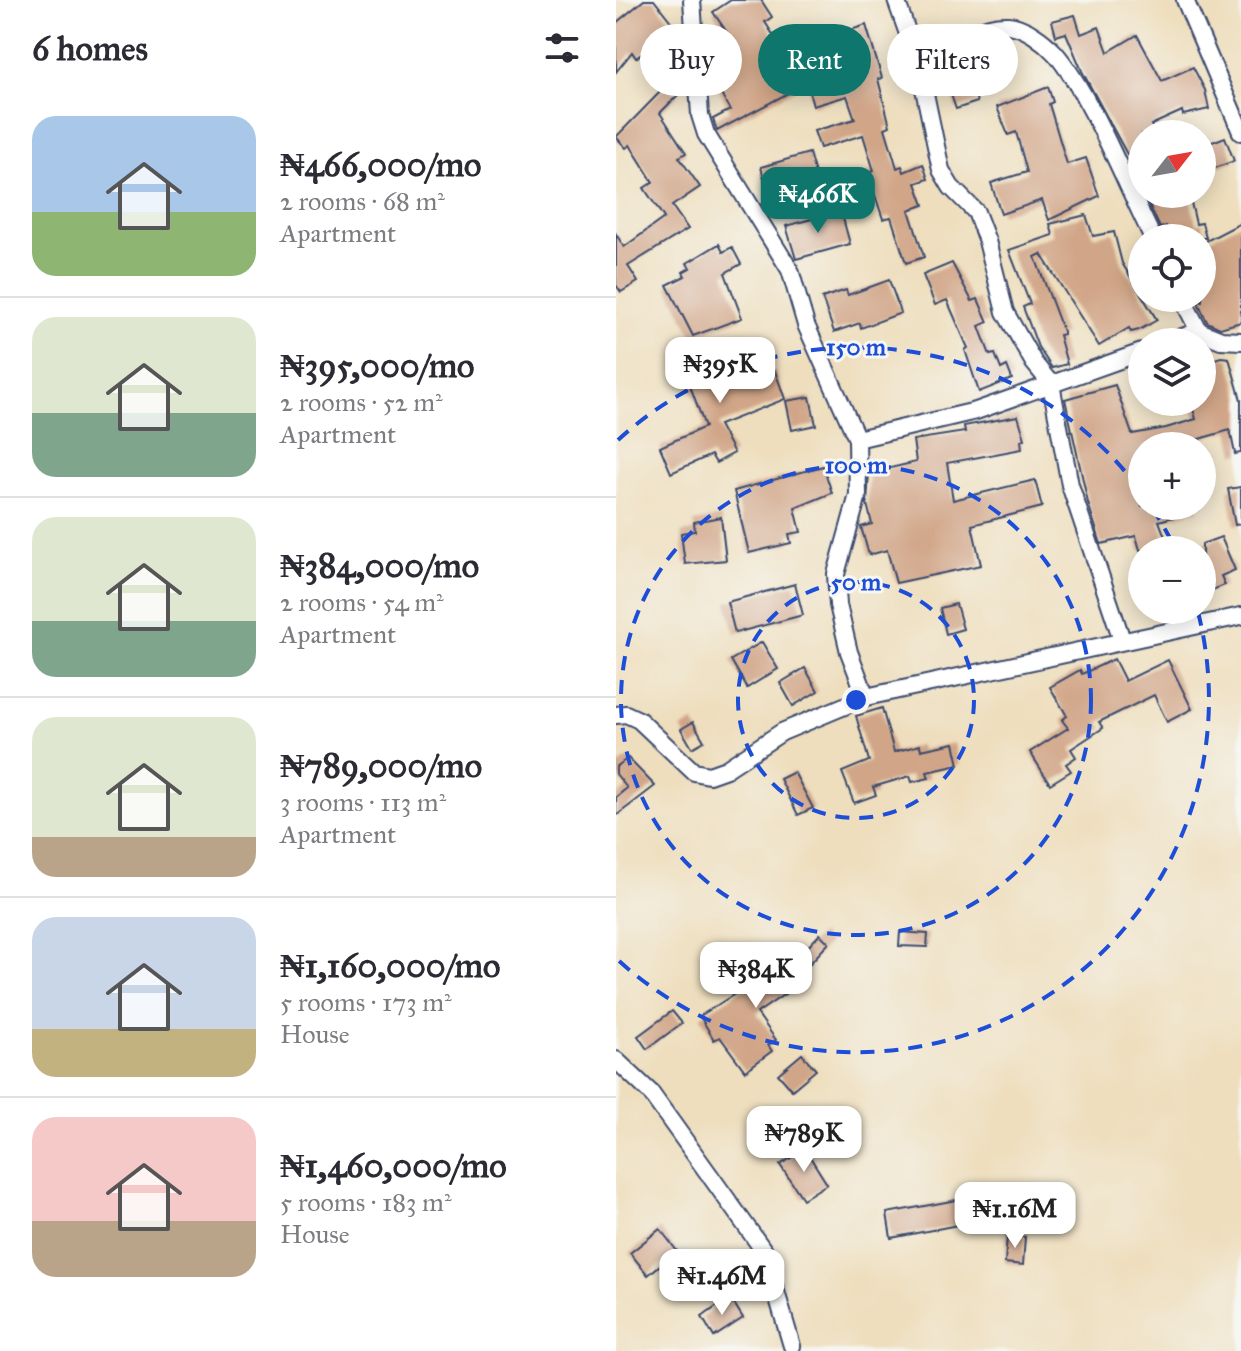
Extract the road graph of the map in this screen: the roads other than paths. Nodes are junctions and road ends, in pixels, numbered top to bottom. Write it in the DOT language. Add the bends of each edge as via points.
graph roads {
  1 [pos="692,0"];
  2 [pos="896,0"];
  3 [pos="1185,0"];
  4 [pos="904,24"];
  5 [pos="1018,28"];
  6 [pos="925,96"];
  7 [pos="1241,132"];
  8 [pos="1146,224"];
  9 [pos="1216,338"];
  10 [pos="1241,341"];
  11 [pos="1128,357"];
  12 [pos="1051,384"];
  13 [pos="857,439"];
  14 [pos="1241,616"];
  15 [pos="1122,640"];
  16 [pos="866,697"];
  17 [pos="616,715"];
  18 [pos="616,1060"];
  19 [pos="792,1346"];
  1 -- 13 [label="street" via="706,134 790,270 806,325"];
  2 -- 4 [label="street"];
  3 -- 7 [label="street"];
  5 -- 8 [label="street" via="1054,52 1082,95"];
  6 -- 12 [label="street" via="941,170 976,212 1005,312"];
  9 -- 10 [label="street"];
  11 -- 12 [label="street"];
  12 -- 13 [label="street" via="976,411"];
  12 -- 15 [label="street" via="1070,485"];
  13 -- 16 [label="street" via="858,495 836,574 849,652"];
  14 -- 15 [label="street"];
  15 -- 16 [label="street"];
  16 -- 17 [label="street" via="782,732 709,775 694,772 639,720"];
  18 -- 19 [label="street" via="650,1092 764,1251"];
}
